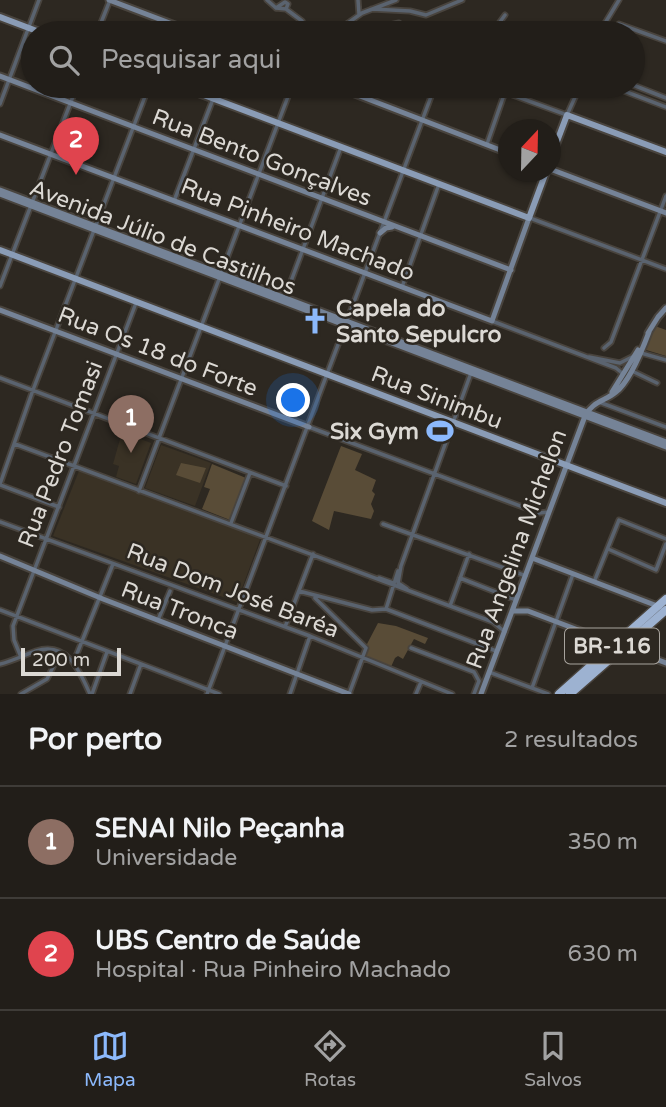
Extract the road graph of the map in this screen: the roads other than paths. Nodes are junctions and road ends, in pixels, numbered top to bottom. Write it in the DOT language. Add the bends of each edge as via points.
graph roads {
  1 [pos="39,0"];
  2 [pos="109,0"];
  3 [pos="267,0"];
  4 [pos="358,0"];
  5 [pos="396,0"];
  6 [pos="462,0"];
  7 [pos="619,0"];
  8 [pos="372,9"];
  9 [pos="359,14"];
  10 [pos="505,15"];
  11 [pos="0,17"];
  12 [pos="32,21"];
  13 [pos="101,21"];
  14 [pos="163,21"];
  15 [pos="302,21"];
  16 [pos="350,21"];
  17 [pos="501,21"];
  18 [pos="606,21"];
  19 [pos="21,25"];
  20 [pos="645,34"];
  21 [pos="666,41"];
  22 [pos="21,49"];
  23 [pos="0,76"];
  24 [pos="9,80"];
  25 [pos="21,84"];
  26 [pos="645,91"];
  27 [pos="58,98"];
  28 [pos="73,98"];
  29 [pos="145,98"];
  30 [pos="213,98"];
  31 [pos="287,98"];
  32 [pos="365,98"];
  33 [pos="430,98"];
  34 [pos="503,98"];
  35 [pos="521,98"];
  36 [pos="575,98"];
  37 [pos="643,98"];
  38 [pos="666,98"];
  39 [pos="71,103"];
  40 [pos="0,104"];
  41 [pos="666,107"];
  42 [pos="567,115"];
  43 [pos="421,120"];
  44 [pos="277,122"];
  45 [pos="134,127"];
  46 [pos="561,132"];
  47 [pos="0,135"];
  48 [pos="487,144"];
  49 [pos="341,147"];
  50 [pos="498,148"];
  51 [pos="194,150"];
  52 [pos="666,152"];
  53 [pos="51,154"];
  54 [pos="400,171"];
  55 [pos="561,173"];
  56 [pos="258,174"];
  57 [pos="113,178"];
  58 [pos="542,182"];
  59 [pos="439,184"];
  60 [pos="0,192"];
  61 [pos="666,196"];
  62 [pos="322,199"];
  63 [pos="174,201"];
  64 [pos="31,204"];
  65 [pos="663,211"];
  66 [pos="529,218"];
  67 [pos="383,222"];
  68 [pos="239,226"];
  69 [pos="395,227"];
  70 [pos="95,228"];
  71 [pos="380,233"];
  72 [pos="421,236"];
  73 [pos="0,250"];
  74 [pos="303,250"];
  75 [pos="12,254"];
  76 [pos="641,259"];
  77 [pos="666,269"];
  78 [pos="511,270"];
  79 [pos="365,274"];
  80 [pos="220,275"];
  81 [pos="76,279"];
  82 [pos="0,286"];
  83 [pos="402,288"];
  84 [pos="284,300"];
  85 [pos="136,303"];
  86 [pos="666,308"];
  87 [pos="0,310"];
  88 [pos="492,321"];
  89 [pos="346,324"];
  90 [pos="200,327"];
  91 [pos="56,331"];
  92 [pos="604,348"];
  93 [pos="639,351"];
  94 [pos="117,354"];
  95 [pos="583,356"];
  96 [pos="633,357"];
  97 [pos="666,360"];
  98 [pos="472,370"];
  99 [pos="631,370"];
  100 [pos="327,375"];
  101 [pos="0,378"];
  102 [pos="181,378"];
  103 [pos="624,378"];
  104 [pos="657,383"];
  105 [pos="33,390"];
  106 [pos="598,401"];
  107 [pos="94,413"];
  108 [pos="586,413"];
  109 [pos="453,422"];
  110 [pos="309,427"];
  111 [pos="666,427"];
  112 [pos="159,439"];
  113 [pos="15,444"];
  114 [pos="666,445"];
  115 [pos="567,465"];
  116 [pos="74,466"];
  117 [pos="250,473"];
  118 [pos="435,474"];
  119 [pos="0,484"];
  120 [pos="286,486"];
  121 [pos="139,491"];
  122 [pos="666,503"];
  123 [pos="58,507"];
  124 [pos="549,512"];
  125 [pos="539,513"];
  126 [pos="546,520"];
  127 [pos="0,522"];
  128 [pos="231,524"];
  129 [pos="383,524"];
  130 [pos="413,535"];
  131 [pos="266,537"];
  132 [pos="46,539"];
  133 [pos="666,541"];
  134 [pos="608,549"];
  135 [pos="313,554"];
  136 [pos="469,554"];
  137 [pos="0,556"];
  138 [pos="532,558"];
  139 [pos="660,558"];
  140 [pos="666,560"];
  141 [pos="113,564"];
  142 [pos="401,566"];
  143 [pos="35,569"];
  144 [pos="573,574"];
  145 [pos="526,576"];
  146 [pos="460,578"];
  147 [pos="594,583"];
  148 [pos="393,585"];
  149 [pos="170,591"];
  150 [pos="299,591"];
  151 [pos="409,591"];
  152 [pos="99,597"];
  153 [pos="314,597"];
  154 [pos="516,600"];
  155 [pos="666,600"];
  156 [pos="450,606"];
  157 [pos="386,609"];
  158 [pos="663,609"];
  159 [pos="0,610"];
  160 [pos="239,610"];
  161 [pos="512,611"];
  162 [pos="17,616"];
  163 [pos="158,620"];
  164 [pos="508,621"];
  165 [pos="493,622"];
  166 [pos="555,622"];
  167 [pos="285,627"];
  168 [pos="505,632"];
  169 [pos="310,636"];
  170 [pos="82,642"];
  171 [pos="619,645"];
  172 [pos="225,646"];
  173 [pos="411,648"];
  174 [pos="107,652"];
  175 [pos="497,652"];
  176 [pos="60,653"];
  177 [pos="21,657"];
  178 [pos="363,658"];
  179 [pos="74,661"];
  180 [pos="666,663"];
  181 [pos="0,664"];
  182 [pos="141,664"];
  183 [pos="489,672"];
  184 [pos="297,673"];
  185 [pos="421,682"];
  186 [pos="532,688"];
  187 [pos="208,692"];
  188 [pos="21,694"];
  189 [pos="91,694"];
  190 [pos="130,694"];
  191 [pos="219,694"];
  192 [pos="290,694"];
  193 [pos="349,694"];
  194 [pos="416,694"];
  195 [pos="452,694"];
  196 [pos="474,694"];
  197 [pos="481,694"];
  198 [pos="548,694"];
  199 [pos="559,694"];
  200 [pos="570,694"];
  1 -- 12 [label="street"];
  2 -- 13 [label="street"];
  2 -- 14 [label="street"];
  3 -- 15 [label="street"];
  4 -- 9 [label="street"];
  5 -- 8 [label="street"];
  6 -- 8 [label="street" via="426,15"];
  7 -- 18 [label="street"];
  8 -- 9 [label="street"];
  9 -- 16 [label="street"];
  10 -- 17 [label="street"];
  11 -- 19 [label="main road"];
  20 -- 21 [label="street"];
  22 -- 24 [label="street"];
  23 -- 24 [label="street, Rua Bento Gonçalves"];
  24 -- 25 [label="street, Rua Bento Gonçalves"];
  24 -- 40 [label="street"];
  26 -- 38 [label="street"];
  27 -- 39 [label="street, Rua Bento Gonçalves"];
  28 -- 39 [label="street"];
  29 -- 45 [label="street"];
  30 -- 44 [label="main road"];
  30 -- 51 [label="street"];
  31 -- 44 [label="street"];
  32 -- 43 [label="street"];
  33 -- 43 [label="street"];
  34 -- 48 [label="street"];
  35 -- 42 [label="street"];
  36 -- 42 [label="street"];
  37 -- 41 [label="street"];
  39 -- 45 [label="street, Rua Bento Gonçalves"];
  39 -- 53 [label="street"];
  42 -- 46 [label="main road"];
  42 -- 52 [label="main road"];
  43 -- 48 [label="street"];
  43 -- 54 [label="street"];
  44 -- 49 [label="main road"];
  44 -- 56 [label="street"];
  45 -- 51 [label="street, Rua Bento Gonçalves"];
  45 -- 57 [label="street"];
  47 -- 53 [label="street, Rua Pinheiro Machado"];
  48 -- 50 [label="street"];
  49 -- 54 [label="main road"];
  49 -- 62 [label="street"];
  51 -- 56 [label="street, Rua Bento Gonçalves"];
  51 -- 63 [label="street"];
  53 -- 57 [label="street, Rua Pinheiro Machado"];
  53 -- 64 [label="street"];
  54 -- 59 [label="main road"];
  54 -- 67 [label="street"];
  55 -- 65 [label="street"];
  56 -- 62 [label="street, Rua Bento Gonçalves"];
  56 -- 68 [label="street"];
  57 -- 63 [label="street, Rua Pinheiro Machado"];
  57 -- 70 [label="street"];
  58 -- 66 [label="main road"];
  59 -- 66 [label="main road"];
  59 -- 72 [label="street"];
  60 -- 64 [label="street, Avenida Júlio de Castilhos"];
  61 -- 65 [label="street"];
  62 -- 67 [label="street, Rua Bento Gonçalves"];
  62 -- 74 [label="street"];
  63 -- 68 [label="street, Rua Pinheiro Machado"];
  64 -- 70 [label="street, Avenida Júlio de Castilhos"];
  64 -- 75 [label="street"];
  65 -- 76 [label="street"];
  66 -- 76 [label="street"];
  66 -- 78 [label="street"];
  67 -- 69 [label="street, Rua Bento Gonçalves"];
  67 -- 71 [label="street"];
  68 -- 74 [label="street, Rua Pinheiro Machado"];
  68 -- 80 [label="street"];
  69 -- 71 [label="street"];
  69 -- 72 [label="street, Rua Bento Gonçalves"];
  70 -- 80 [label="street, Avenida Júlio de Castilhos"];
  70 -- 81 [label="street"];
  71 -- 79 [label="street"];
  72 -- 78 [label="street, Rua Bento Gonçalves"];
  72 -- 83 [label="street"];
  73 -- 75 [label="main road, Rua Sinimbu"];
  74 -- 79 [label="street, Rua Pinheiro Machado"];
  74 -- 84 [label="street"];
  75 -- 81 [label="main road, Rua Sinimbu"];
  75 -- 82 [label="street"];
  76 -- 77 [label="street"];
  76 -- 92 [label="street" via="611,342"];
  78 -- 88 [label="street"];
  79 -- 83 [label="street, Rua Pinheiro Machado"];
  79 -- 89 [label="street"];
  80 -- 84 [label="street, Avenida Júlio de Castilhos"];
  80 -- 90 [label="street"];
  81 -- 85 [label="main road, Rua Sinimbu"];
  81 -- 91 [label="street"];
  83 -- 88 [label="street, Rua Pinheiro Machado"];
  84 -- 89 [label="street, Avenida Júlio de Castilhos"];
  85 -- 90 [label="main road, Rua Sinimbu"];
  85 -- 94 [label="street, Rua Pedro Tomasi"];
  86 -- 93 [label="street"];
  87 -- 91 [label="street, Rua Os 18 do Forte"];
  88 -- 95 [label="street, Rua Pinheiro Machado"];
  89 -- 98 [label="street, Avenida Júlio de Castilhos"];
  89 -- 100 [label="street"];
  90 -- 100 [label="main road, Rua Sinimbu"];
  90 -- 102 [label="street"];
  91 -- 94 [label="street, Rua Os 18 do Forte"];
  91 -- 105 [label="street"];
  93 -- 96 [label="street"];
  93 -- 97 [label="street"];
  93 -- 99 [label="street"];
  94 -- 102 [label="street, Rua Os 18 do Forte"];
  94 -- 107 [label="street, Rua Pedro Tomasi"];
  95 -- 96 [label="street, Rua Pinheiro Machado" via="620,363"];
  95 -- 103 [label="street, Rua Pinheiro Machado" via="616,368"];
  96 -- 103 [label="street"];
  98 -- 108 [label="street, Avenida Júlio de Castilhos"];
  98 -- 109 [label="street"];
  99 -- 103 [label="street"];
  99 -- 104 [label="street"];
  100 -- 109 [label="main road, Rua Sinimbu"];
  100 -- 110 [label="street"];
  101 -- 105 [label="street"];
  102 -- 110 [label="street, Rua Os 18 do Forte"];
  102 -- 112 [label="street"];
  103 -- 106 [label="street" via="617,391"];
  105 -- 107 [label="street"];
  105 -- 113 [label="street"];
  106 -- 108 [label="street"];
  106 -- 111 [label="street"];
  107 -- 112 [label="street"];
  107 -- 116 [label="street, Rua Pedro Tomasi"];
  108 -- 114 [label="street, Avenida Júlio de Castilhos"];
  108 -- 115 [label="street, Rua Angelina Michelon"];
  109 -- 115 [label="main road, Rua Sinimbu"];
  109 -- 118 [label="street"];
  110 -- 118 [label="street, Rua Os 18 do Forte"];
  110 -- 120 [label="street"];
  112 -- 117 [label="street"];
  112 -- 121 [label="street"];
  113 -- 116 [label="street"];
  113 -- 119 [label="street"];
  115 -- 122 [label="main road, Rua Sinimbu"];
  115 -- 124 [label="street, Rua Angelina Michelon"];
  116 -- 121 [label="street"];
  116 -- 123 [label="street, Rua Pedro Tomasi"];
  117 -- 120 [label="street"];
  117 -- 128 [label="street"];
  118 -- 125 [label="street, Rua Os 18 do Forte"];
  118 -- 130 [label="street"];
  119 -- 123 [label="street"];
  120 -- 131 [label="street"];
  121 -- 128 [label="street"];
  123 -- 132 [label="street, Rua Pedro Tomasi"];
  124 -- 125 [label="street, Rua Os 18 do Forte"];
  124 -- 126 [label="street, Rua Angelina Michelon"];
  125 -- 126 [label="street, Rua Os 18 do Forte"];
  126 -- 138 [label="street, Rua Angelina Michelon"];
  127 -- 132 [label="street, Rua Dom José Baréa"];
  128 -- 131 [label="street"];
  129 -- 130 [label="street"];
  130 -- 136 [label="street"];
  130 -- 142 [label="street"];
  131 -- 135 [label="street"];
  131 -- 160 [label="street"];
  132 -- 141 [label="street, Rua Dom José Baréa"];
  132 -- 143 [label="street, Rua Pedro Tomasi"];
  133 -- 134 [label="street" via="619,520"];
  133 -- 139 [label="street"];
  134 -- 139 [label="street" via="656,570"];
  134 -- 147 [label="street"];
  135 -- 148 [label="street"];
  135 -- 150 [label="street"];
  136 -- 145 [label="street"];
  136 -- 146 [label="street"];
  137 -- 143 [label="street, Rua Tronca"];
  138 -- 144 [label="street"];
  138 -- 145 [label="street, Rua Angelina Michelon"];
  139 -- 140 [label="street"];
  141 -- 152 [label="street"];
  141 -- 160 [label="street, Rua Dom José Baréa"];
  142 -- 148 [label="street"];
  142 -- 151 [label="street" via="398,583"];
  143 -- 152 [label="street, Rua Tronca"];
  143 -- 162 [label="street, Rua Pedro Tomasi"];
  144 -- 147 [label="street"];
  144 -- 166 [label="street"];
  145 -- 154 [label="street, Rua Angelina Michelon"];
  146 -- 154 [label="street"];
  146 -- 156 [label="street"];
  147 -- 158 [label="street"];
  148 -- 151 [label="street"];
  148 -- 157 [label="street"];
  149 -- 163 [label="street"];
  150 -- 153 [label="street"];
  150 -- 167 [label="street"];
  151 -- 156 [label="street"];
  152 -- 163 [label="street, Rua Tronca"];
  152 -- 170 [label="street"];
  153 -- 157 [label="street"];
  153 -- 178 [label="street" via="365,645"];
  154 -- 161 [label="street, Rua Angelina Michelon"];
  155 -- 158 [label="highway, BR-116"];
  156 -- 165 [label="street"];
  157 -- 175 [label="street"];
  158 -- 171 [label="highway, BR-116"];
  159 -- 162 [label="street"];
  160 -- 167 [label="street, Rua Dom José Baréa"];
  160 -- 172 [label="street"];
  161 -- 164 [label="street, Rua Angelina Michelon"];
  161 -- 166 [label="street" via="528,611"];
  162 -- 170 [label="street"];
  162 -- 177 [label="street, Rua Pedro Tomasi" via="12,633"];
  163 -- 172 [label="street, Rua Tronca"];
  164 -- 165 [label="street"];
  164 -- 168 [label="street, Rua Angelina Michelon"];
  165 -- 168 [label="street"];
  166 -- 171 [label="street"];
  166 -- 186 [label="street"];
  167 -- 169 [label="street, Rua Dom José Baréa"];
  168 -- 175 [label="street, Rua Angelina Michelon"];
  169 -- 178 [label="street, Rua Dom José Baréa"];
  169 -- 184 [label="street"];
  170 -- 174 [label="street"];
  170 -- 179 [label="street"];
  171 -- 180 [label="street"];
  171 -- 199 [label="highway, BR-116"];
  171 -- 200 [label="highway, BR-116"];
  172 -- 184 [label="street, Rua Tronca"];
  172 -- 187 [label="street"];
  173 -- 196 [label="street" via="474,672 479,681"];
  174 -- 182 [label="street"];
  174 -- 189 [label="street"];
  175 -- 183 [label="street, Rua Angelina Michelon"];
  176 -- 177 [label="street" via="43,649"];
  176 -- 179 [label="street"];
  176 -- 188 [label="street" via="47,679"];
  177 -- 181 [label="street"];
  178 -- 185 [label="street, Rua Dom José Baréa"];
  178 -- 193 [label="street"];
  179 -- 189 [label="street"];
  182 -- 187 [label="street"];
  182 -- 190 [label="street"];
  183 -- 186 [label="street"];
  183 -- 197 [label="street, Rua Angelina Michelon"];
  184 -- 192 [label="street"];
  184 -- 193 [label="street, Rua Tronca"];
  185 -- 194 [label="street"];
  185 -- 195 [label="street, Rua Dom José Baréa"];
  186 -- 198 [label="street"];
  187 -- 191 [label="street"];
}
